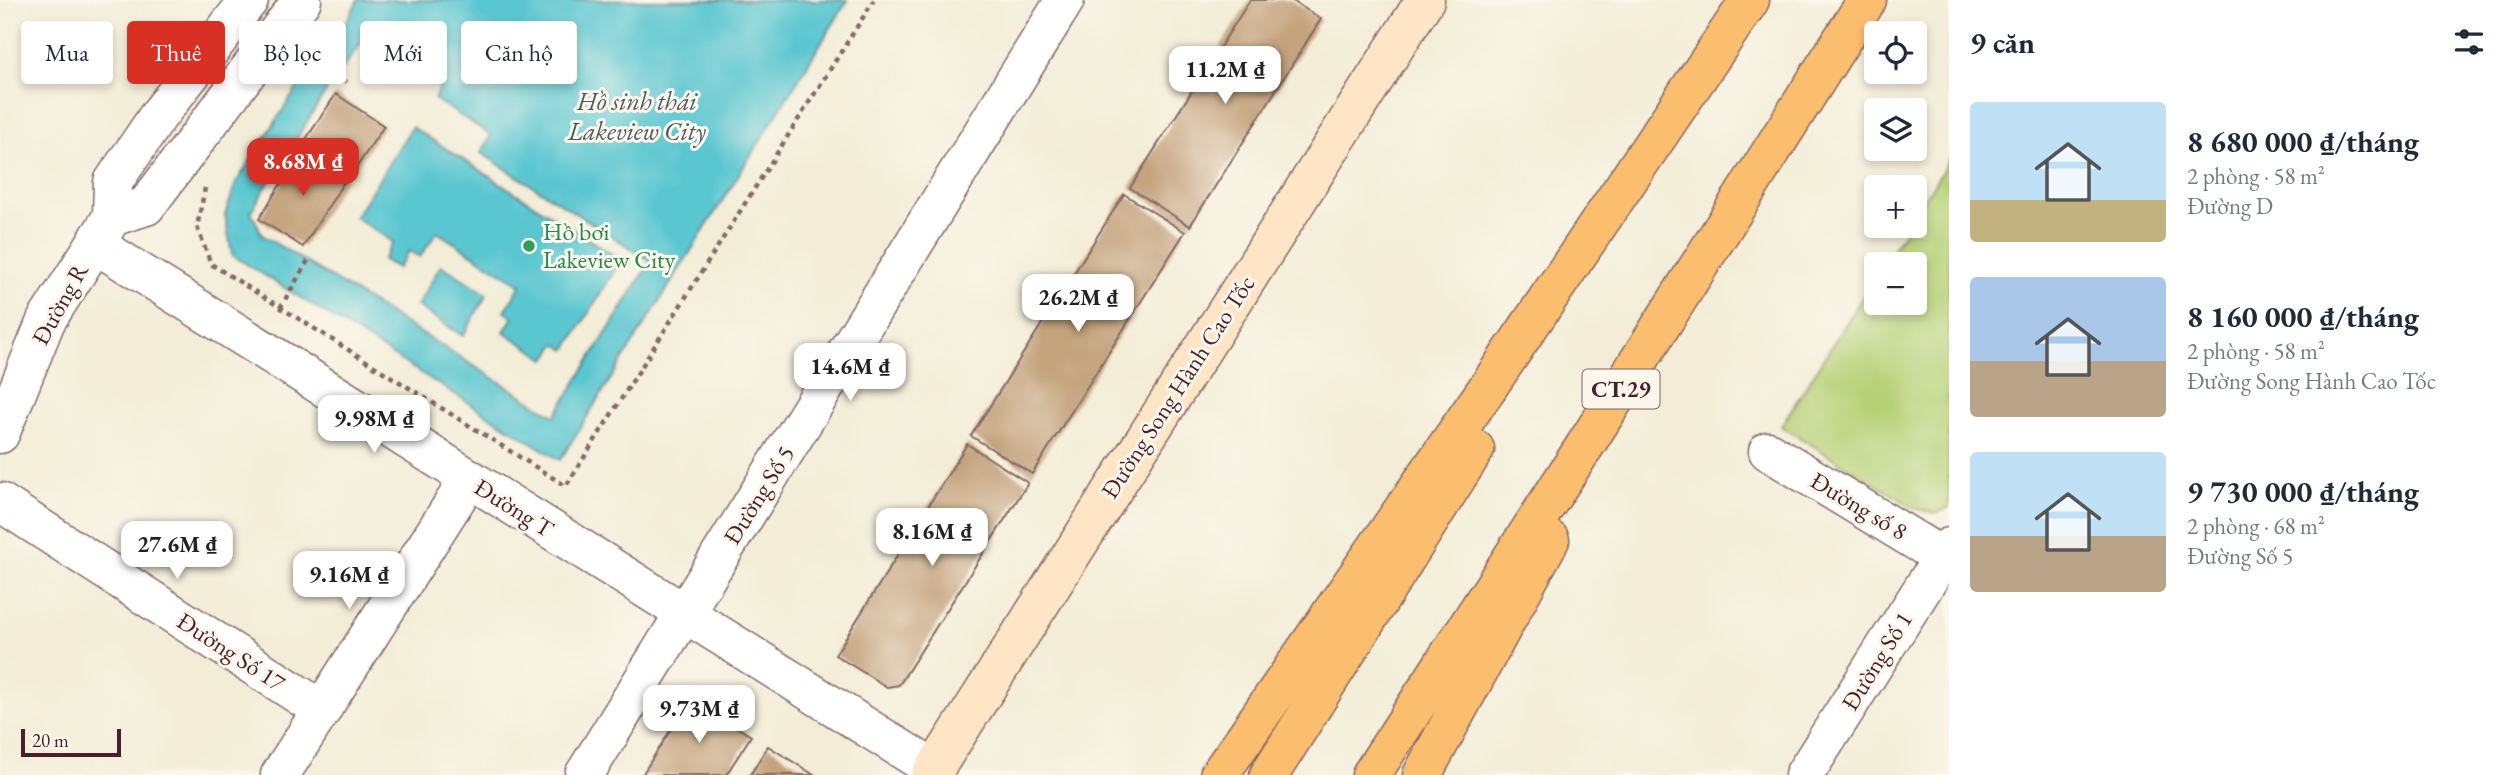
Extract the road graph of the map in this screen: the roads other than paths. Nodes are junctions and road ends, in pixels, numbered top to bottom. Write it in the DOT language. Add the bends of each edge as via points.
graph roads {
  1 [pos="249,0"];
  2 [pos="302,0"];
  3 [pos="1065,0"];
  4 [pos="1425,0"];
  5 [pos="1750,0"];
  6 [pos="1758,0"];
  7 [pos="1868,0"];
  8 [pos="103,230"];
  9 [pos="0,434"];
  10 [pos="1768,451"];
  11 [pos="469,480"];
  12 [pos="0,502"];
  13 [pos="1947,555"];
  14 [pos="684,614"];
  15 [pos="322,710"];
  16 [pos="933,772"];
  17 [pos="280,775"];
  18 [pos="584,775"];
  19 [pos="1219,775"];
  20 [pos="1269,775"];
  21 [pos="1371,775"];
  22 [pos="1422,775"];
  23 [pos="1804,775"];
  1 -- 8 [label="street" via="113,182"];
  2 -- 8 [label="street" via="146,206"];
  3 -- 14 [label="street, Đường Số 5"];
  4 -- 16 [label="main road, Đường Song Hành Cao Tốc"];
  5 -- 19 [label="highway"];
  6 -- 20 [label="highway"];
  7 -- 21 [label="highway, CT.29"];
  7 -- 22 [label="highway" via="1601,448"];
  8 -- 9 [label="street, Đường R" via="46,321"];
  8 -- 11 [label="street, Đường T"];
  10 -- 13 [label="street, Đường số 8"];
  11 -- 14 [label="street, Đường T"];
  11 -- 15 [label="street"];
  12 -- 15 [label="street, Đường Số 17"];
  13 -- 23 [label="street, Đường Số 1"];
  14 -- 16 [label="street, Đường T"];
  14 -- 18 [label="street, Đường Số 5"];
  15 -- 17 [label="street"];
}
